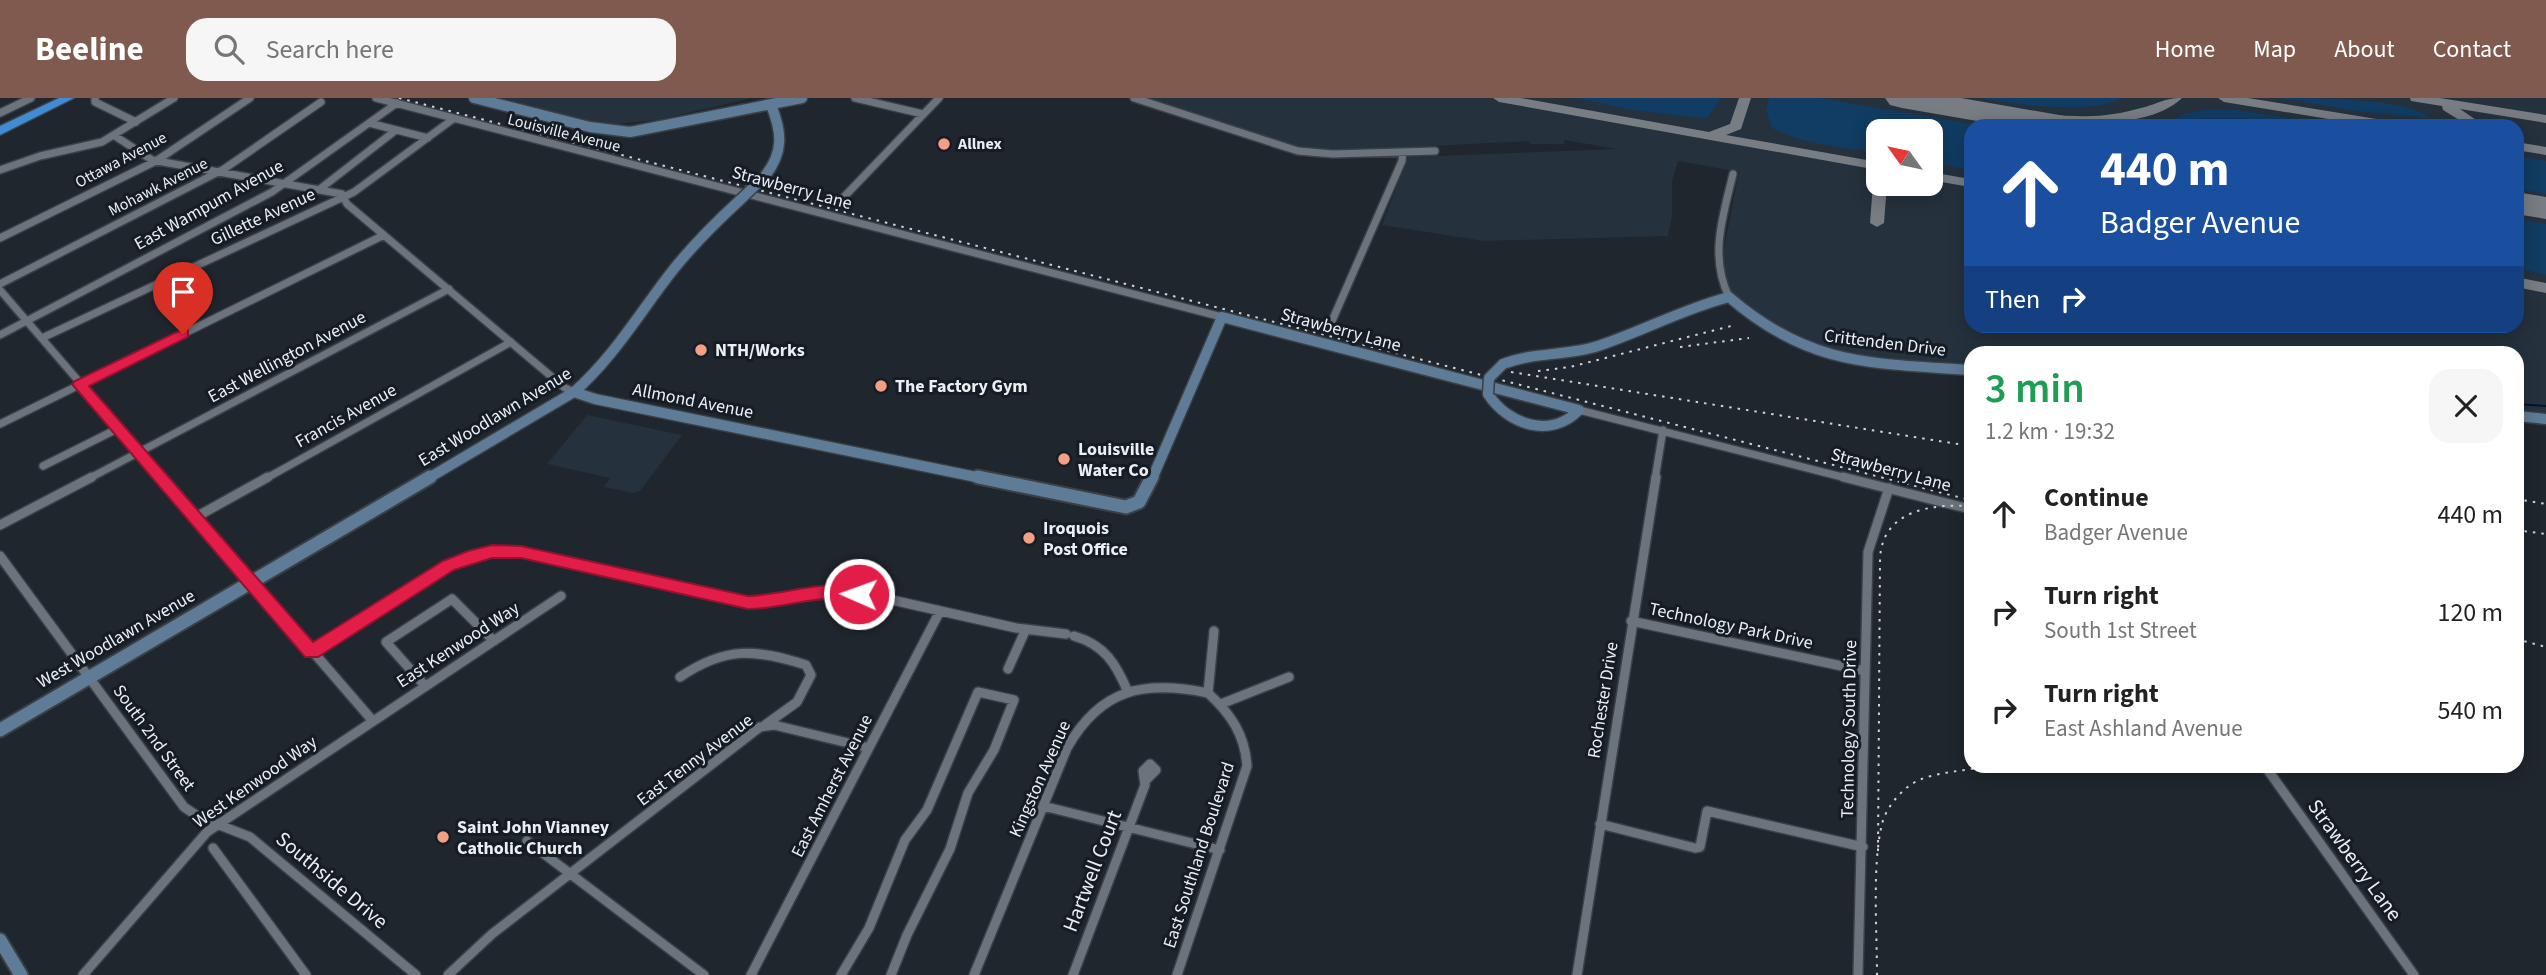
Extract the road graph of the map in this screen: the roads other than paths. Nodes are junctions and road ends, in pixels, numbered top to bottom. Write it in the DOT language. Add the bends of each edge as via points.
graph roads {
  1 [pos="31,98"];
  2 [pos="46,98"];
  3 [pos="68,98"];
  4 [pos="94,98"];
  5 [pos="174,98"];
  6 [pos="250,98"];
  7 [pos="376,98"];
  8 [pos="474,98"];
  9 [pos="802,98"];
  10 [pos="855,98"];
  11 [pos="939,98"];
  12 [pos="1134,98"];
  13 [pos="324,100"];
  14 [pos="397,103"];
  15 [pos="771,105"];
  16 [pos="0,113"];
  17 [pos="923,114"];
  18 [pos="453,119"];
  19 [pos="0,121"];
  20 [pos="136,122"];
  21 [pos="369,123"];
  22 [pos="396,130"];
  23 [pos="0,132"];
  24 [pos="114,136"];
  25 [pos="428,138"];
  26 [pos="1435,151"];
  27 [pos="1403,152"];
  28 [pos="156,161"];
  29 [pos="0,170"];
  30 [pos="218,172"];
  31 [pos="1733,174"];
  32 [pos="704,183"];
  33 [pos="284,184"];
  34 [pos="320,189"];
  35 [pos="345,197"];
  36 [pos="841,201"];
  37 [pos="384,235"];
  38 [pos="0,238"];
  39 [pos="0,284"];
  40 [pos="449,289"];
  41 [pos="0,290"];
  42 [pos="1729,297"];
  43 [pos="1222,317"];
  44 [pos="27,321"];
  45 [pos="1332,321"];
  46 [pos="1651,324"];
  47 [pos="0,335"];
  48 [pos="42,338"];
  49 [pos="511,342"];
  50 [pos="1503,363"];
  51 [pos="1964,369"];
  52 [pos="80,384"];
  53 [pos="574,392"];
  54 [pos="1540,400"];
  55 [pos="1579,410"];
  56 [pos="2524,417"];
  57 [pos="2546,419"];
  58 [pos="0,424"];
  59 [pos="1539,425"];
  60 [pos="119,428"];
  61 [pos="1663,430"];
  62 [pos="140,452"];
  63 [pos="43,466"];
  64 [pos="1889,488"];
  65 [pos="1964,507"];
  66 [pos="196,517"];
  67 [pos="0,525"];
  68 [pos="0,556"];
  69 [pos="252,582"];
  70 [pos="859,594"];
  71 [pos="870,595"];
  72 [pos="561,596"];
  73 [pos="940,611"];
  74 [pos="1631,621"];
  75 [pos="1026,629"];
  76 [pos="1214,631"];
  77 [pos="494,641"];
  78 [pos="312,652"];
  79 [pos="1008,669"];
  80 [pos="1865,671"];
  81 [pos="90,677"];
  82 [pos="680,677"];
  83 [pos="1289,677"];
  84 [pos="425,686"];
  85 [pos="1128,692"];
  86 [pos="1208,693"];
  87 [pos="1221,704"];
  88 [pos="372,720"];
  89 [pos="769,725"];
  90 [pos="0,730"];
  91 [pos="869,748"];
  92 [pos="2270,773"];
  93 [pos="1146,780"];
  94 [pos="1044,806"];
  95 [pos="218,823"];
  96 [pos="1600,824"];
  97 [pos="1129,826"];
  98 [pos="527,841"];
  99 [pos="1863,847"];
  100 [pos="213,848"];
  101 [pos="1220,850"];
  102 [pos="569,875"];
  103 [pos="0,940"];
  104 [pos="21,975"];
  105 [pos="83,975"];
  106 [pos="306,975"];
  107 [pos="416,975"];
  108 [pos="448,975"];
  109 [pos="704,975"];
  110 [pos="751,975"];
  111 [pos="841,975"];
  112 [pos="891,975"];
  113 [pos="974,975"];
  114 [pos="1073,975"];
  115 [pos="1177,975"];
  116 [pos="1577,975"];
  117 [pos="1858,975"];
  118 [pos="2414,975"];
  1 -- 16 [label="street"];
  2 -- 19 [label="highway"];
  3 -- 23 [label="highway"];
  4 -- 20 [label="street"];
  5 -- 20 [label="street"];
  6 -- 28 [label="street, Ottawa Avenue"];
  7 -- 14 [label="street, Louisville Avenue"];
  8 -- 15 [label="street" via="619,132 648,131"];
  9 -- 15 [label="street"];
  10 -- 17 [label="street"];
  11 -- 17 [label="street"];
  12 -- 27 [label="street" via="1298,151"];
  13 -- 30 [label="street, Mohawk Avenue"];
  14 -- 18 [label="street, Louisville Avenue"];
  14 -- 21 [label="street, East Wampum Avenue"];
  15 -- 53 [label="street, East Woodlawn Avenue, bridge" via="783,143 778,160 690,250 630,331"];
  17 -- 36 [label="street"];
  18 -- 25 [label="street, Gillette Avenue"];
  18 -- 32 [label="street, Louisville Avenue"];
  20 -- 24 [label="street"];
  21 -- 22 [label="street"];
  21 -- 33 [label="street, East Wampum Avenue"];
  22 -- 25 [label="street"];
  22 -- 34 [label="street"];
  24 -- 28 [label="street, Allmond Avenue"];
  24 -- 29 [label="street"];
  25 -- 35 [label="street, Gillette Avenue"];
  26 -- 27 [label="street"];
  27 -- 45 [label="street"];
  28 -- 30 [label="street, Allmond Avenue"];
  28 -- 38 [label="street, Ottawa Avenue"];
  30 -- 33 [label="street, Allmond Avenue"];
  30 -- 39 [label="street, Mohawk Avenue"];
  31 -- 42 [label="street, Crittenden Drive" via="1716,254 1717,273"];
  32 -- 43 [label="street, Strawberry Lane"];
  33 -- 34 [label="street, Allmond Avenue"];
  33 -- 44 [label="street, East Wampum Avenue"];
  34 -- 35 [label="street, Allmond Avenue"];
  35 -- 37 [label="street, Allmond Avenue" via="347,204"];
  35 -- 48 [label="street, Gillette Avenue"];
  37 -- 40 [label="street, Allmond Avenue"];
  37 -- 52 [label="street"];
  40 -- 49 [label="street, Allmond Avenue"];
  40 -- 62 [label="street, East Wellington Avenue"];
  41 -- 44 [label="street"];
  42 -- 46 [label="street"];
  42 -- 51 [label="street, Crittenden Drive" via="1784,340 1829,356"];
  43 -- 53 [label="street, Allmond Avenue" via="1144,496 1130,507"];
  43 -- 54 [label="street, Strawberry Lane"];
  44 -- 47 [label="street, East Wampum Avenue"];
  44 -- 48 [label="street"];
  46 -- 50 [label="street" via="1596,347"];
  48 -- 52 [label="street"];
  49 -- 53 [label="street, Allmond Avenue"];
  49 -- 66 [label="street, Francis Avenue"];
  50 -- 59 [label="street, bridge" via="1489,378 1488,394 1503,414"];
  52 -- 58 [label="street"];
  52 -- 60 [label="street"];
  53 -- 69 [label="street, East Woodlawn Avenue"];
  54 -- 55 [label="street, Strawberry Lane"];
  54 -- 59 [label="street" via="1551,411 1548,421"];
  55 -- 59 [label="street" via="1563,422"];
  55 -- 61 [label="street, Strawberry Lane"];
  56 -- 57 [label="street"];
  60 -- 62 [label="street"];
  60 -- 63 [label="street"];
  61 -- 64 [label="street, Strawberry Lane"];
  61 -- 74 [label="street, Rochester Drive"];
  62 -- 66 [label="street"];
  62 -- 67 [label="street, East Wellington Avenue"];
  64 -- 65 [label="street, Strawberry Lane"];
  64 -- 80 [label="street, Technology South Drive" via="1868,552"];
  66 -- 69 [label="street"];
  68 -- 81 [label="street, South 2nd Street"];
  69 -- 78 [label="street"];
  69 -- 81 [label="street, West Woodlawn Avenue"];
  70 -- 78 [label="street" via="825,592 748,603 511,551 468,557 430,576"];
  71 -- 73 [label="street"];
  72 -- 77 [label="street, East Kenwood Way"];
  73 -- 75 [label="street"];
  73 -- 91 [label="street, East Amherst Avenue"];
  74 -- 80 [label="street, Technology Park Drive"];
  74 -- 96 [label="street, Rochester Drive"];
  75 -- 79 [label="street"];
  75 -- 85 [label="street" via="1091,640 1108,651"];
  76 -- 86 [label="street"];
  77 -- 84 [label="street, East Kenwood Way"];
  77 -- 84 [label="street" via="452,599 386,642"];
  78 -- 88 [label="street"];
  80 -- 99 [label="street, Technology South Drive"];
  81 -- 90 [label="street, West Woodlawn Avenue"];
  81 -- 95 [label="street, South 2nd Street" via="184,807"];
  82 -- 89 [label="street, East Tenny Avenue" via="703,660 739,650 806,665 811,675 800,698"];
  83 -- 87 [label="street"];
  84 -- 88 [label="street, East Kenwood Way"];
  85 -- 86 [label="street, Kingston Avenue" via="1157,686"];
  85 -- 94 [label="street, Kingston Avenue" via="1101,704 1076,730"];
  86 -- 87 [label="street, East Southland Boulevard"];
  87 -- 101 [label="street, East Southland Boulevard" via="1243,736 1247,766"];
  88 -- 95 [label="street, West Kenwood Way"];
  89 -- 91 [label="street"];
  89 -- 102 [label="street, East Tenny Avenue"];
  91 -- 110 [label="street, East Amherst Avenue"];
  92 -- 118 [label="street, Strawberry Lane"];
  93 -- 97 [label="street, Hartwell Court"];
  94 -- 97 [label="street"];
  94 -- 113 [label="street, Kingston Avenue"];
  95 -- 105 [label="street, West Kenwood Way"];
  95 -- 107 [label="street, Southside Drive" via="250,837"];
  96 -- 99 [label="street" via="1695,848 1703,841 1707,811"];
  96 -- 116 [label="street, Rochester Drive"];
  97 -- 101 [label="street"];
  97 -- 114 [label="street, Hartwell Court"];
  98 -- 102 [label="street"];
  99 -- 117 [label="street, Technology South Drive"];
  100 -- 106 [label="street"];
  101 -- 115 [label="street, East Southland Boulevard"];
  102 -- 108 [label="street, East Tenny Avenue" via="492,934"];
  102 -- 109 [label="street"];
  103 -- 104 [label="street"];
  111 -- 112 [label="street" via="869,928 905,840 928,810 978,692 1014,700 994,750 968,793 950,849"];
}
